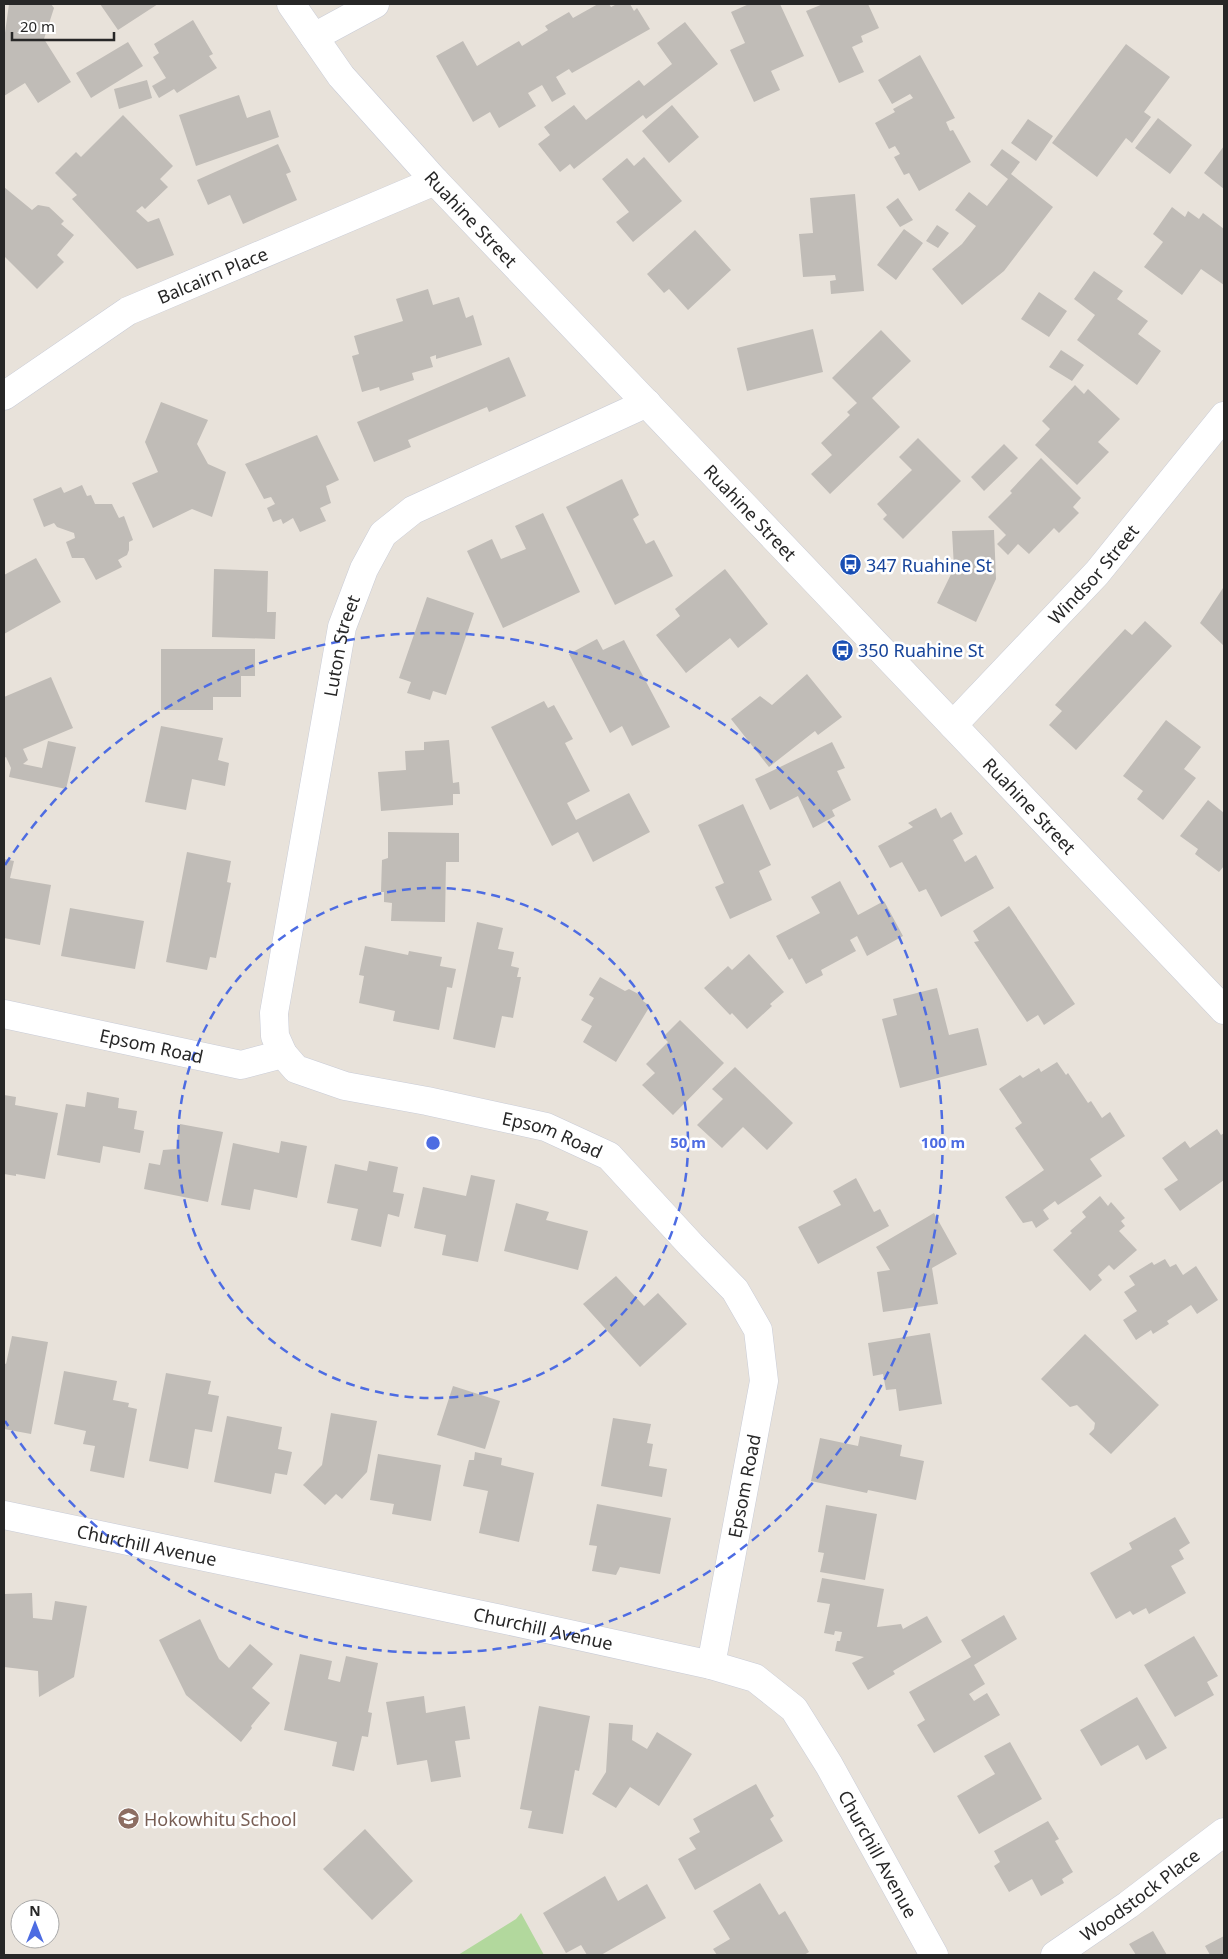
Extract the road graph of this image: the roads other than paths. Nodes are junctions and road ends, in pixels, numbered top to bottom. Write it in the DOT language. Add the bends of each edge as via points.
graph roads {
  1 [pos="291,4"];
  2 [pos="375,4"];
  3 [pos="314,37"];
  4 [pos="435,181"];
  5 [pos="4,396"];
  6 [pos="647,403"];
  7 [pos="1224,416"];
  8 [pos="953,725"];
  9 [pos="1224,1010"];
  10 [pos="4,1014"];
  11 [pos="283,1054"];
  12 [pos="4,1515"];
  13 [pos="711,1665"];
  14 [pos="1224,1832"];
  15 [pos="934,1955"];
  16 [pos="1055,1955"];
  1 -- 3 [label="street, Ruahine Street"];
  2 -- 3 [label="street"];
  3 -- 4 [label="street, Ruahine Street" via="341,76"];
  4 -- 5 [label="street, Balcairn Place" via="128,311"];
  4 -- 6 [label="street, Ruahine Street"];
  6 -- 8 [label="street, Ruahine Street"];
  6 -- 11 [label="street, Luton Street" via="413,510 383,534 364,570 342,627 274,1013 275,1036"];
  7 -- 8 [label="street, Windsor Street" via="1097,573"];
  8 -- 9 [label="street, Ruahine Street"];
  10 -- 11 [label="street, Epsom Road" via="241,1066"];
  11 -- 13 [label="street, Epsom Road" via="296,1069 345,1086 546,1127 609,1156 735,1290 758,1330 764,1381"];
  12 -- 13 [label="street, Churchill Avenue"];
  13 -- 15 [label="street, Churchill Avenue" via="755,1678 794,1709 829,1765"];
  14 -- 16 [label="street, Woodstock Place" via="1128,1905"];
}
